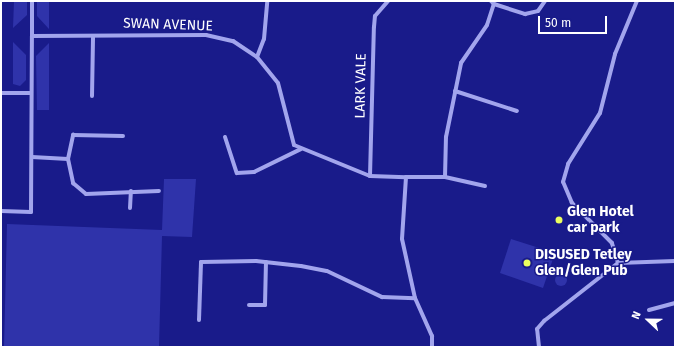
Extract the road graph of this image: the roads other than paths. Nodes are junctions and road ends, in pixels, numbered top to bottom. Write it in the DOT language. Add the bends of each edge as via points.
graph roads {
  1 [pos="32,1"];
  2 [pos="267,1"];
  3 [pos="388,1"];
  4 [pos="545,1"];
  5 [pos="637,1"];
  6 [pos="493,3"];
  7 [pos="32,36"];
  8 [pos="93,36"];
  9 [pos="257,57"];
  10 [pos="455,91"];
  11 [pos="1,93"];
  12 [pos="31,93"];
  13 [pos="92,96"];
  14 [pos="516,111"];
  15 [pos="123,136"];
  16 [pos="225,137"];
  17 [pos="301,149"];
  18 [pos="32,157"];
  19 [pos="68,160"];
  20 [pos="370,176"];
  21 [pos="406,177"];
  22 [pos="445,177"];
  23 [pos="485,186"];
  24 [pos="159,191"];
  25 [pos="131,192"];
  26 [pos="130,208"];
  27 [pos="1,211"];
  28 [pos="675,261"];
  29 [pos="266,262"];
  30 [pos="618,262"];
  31 [pos="415,298"];
  32 [pos="675,303"];
  33 [pos="249,305"];
  34 [pos="649,310"];
  35 [pos="199,320"];
  36 [pos="432,347"];
  37 [pos="539,347"];
  1 -- 7 [label="street"];
  2 -- 9 [label="street" via="264,39"];
  3 -- 20 [label="street, LARK VALE" via="375,16"];
  4 -- 6 [label="street" via="538,11 525,14"];
  5 -- 30 [label="street" via="615,54 600,113 568,164 563,182 572,203 612,243"];
  6 -- 10 [label="street" via="487,25 461,63"];
  7 -- 8 [label="street, SWAN AVENUE"];
  7 -- 12 [label="street"];
  8 -- 9 [label="street, SWAN AVENUE" via="206,35 232,41"];
  8 -- 13 [label="street"];
  9 -- 17 [label="street, SWAN AVENUE" via="278,83 294,145"];
  10 -- 14 [label="street"];
  10 -- 22 [label="street" via="446,137"];
  11 -- 12 [label="street"];
  12 -- 18 [label="street"];
  15 -- 19 [label="street" via="73,135"];
  16 -- 17 [label="street" via="237,172 254,172"];
  17 -- 20 [label="street"];
  18 -- 19 [label="street"];
  18 -- 27 [label="street" via="31,212"];
  19 -- 25 [label="street" via="73,183 86,194"];
  20 -- 21 [label="street"];
  21 -- 22 [label="street"];
  21 -- 31 [label="street" via="402,239"];
  22 -- 23 [label="street"];
  24 -- 25 [label="street"];
  25 -- 26 [label="street"];
  28 -- 30 [label="street"];
  29 -- 31 [label="street" via="327,271 382,297"];
  29 -- 33 [label="street" via="265,305"];
  29 -- 35 [label="street" via="201,262"];
  30 -- 37 [label="street" via="544,321 537,329"];
  31 -- 36 [label="street" via="432,336"];
  32 -- 34 [label="street"];
}
